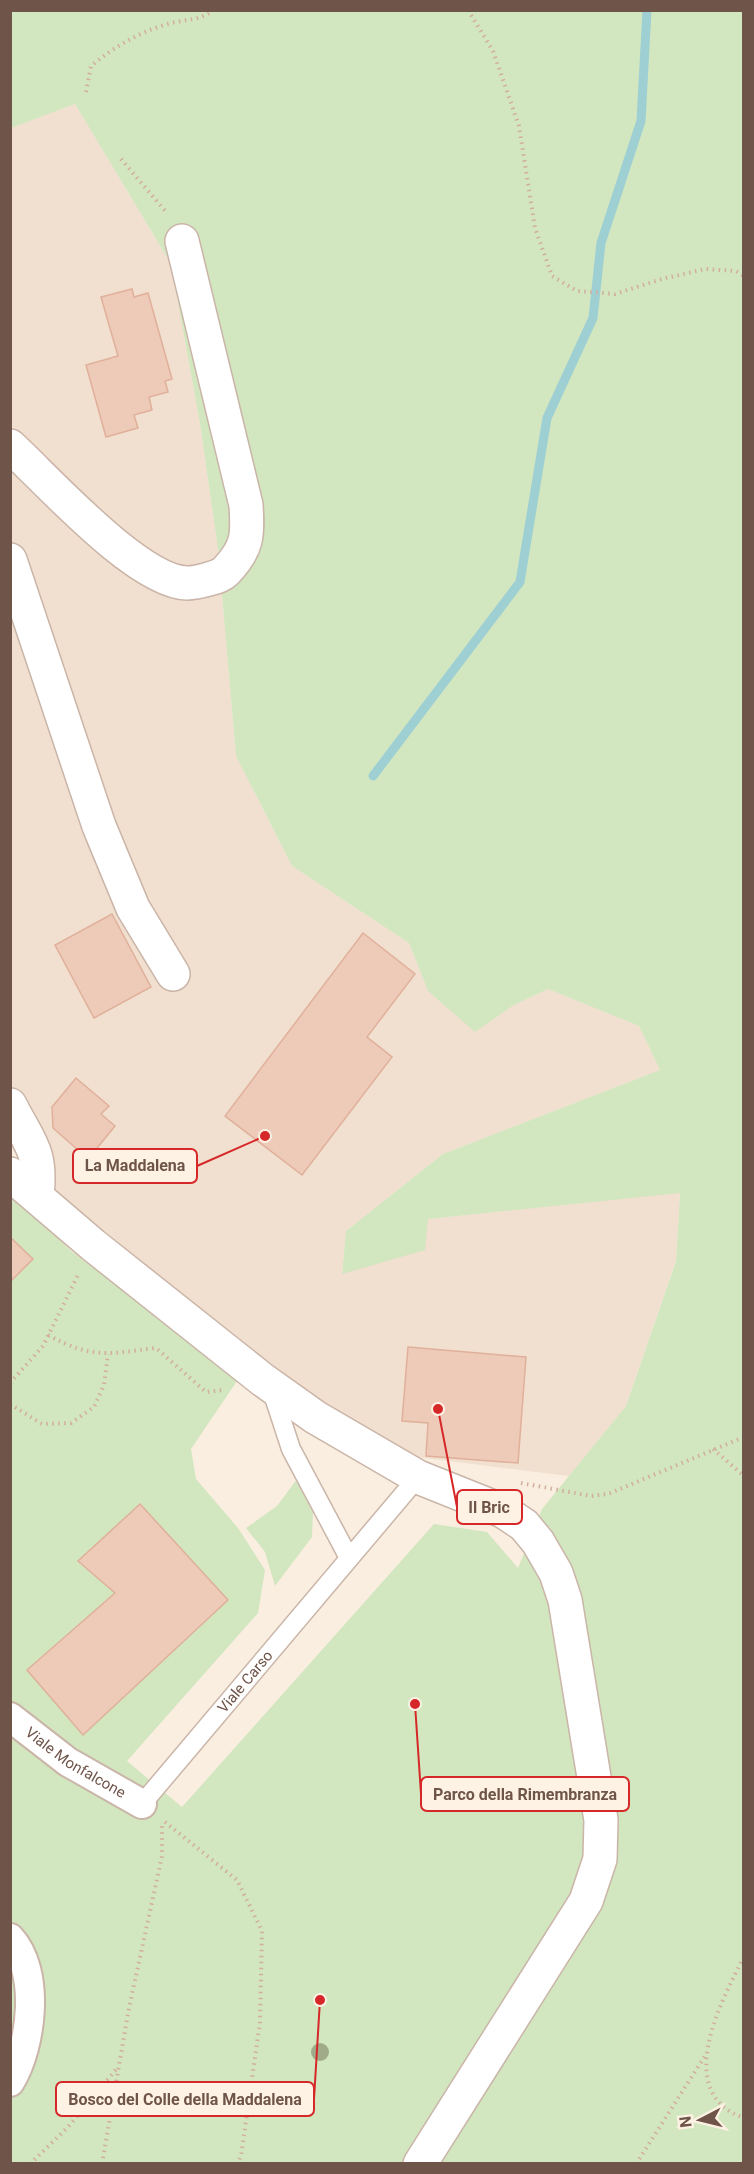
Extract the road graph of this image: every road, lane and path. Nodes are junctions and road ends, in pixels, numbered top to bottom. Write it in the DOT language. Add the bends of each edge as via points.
graph roads {
  1 [pos="213,10"];
  2 [pos="468,10"];
  3 [pos="86,92"];
  4 [pos="121,159"];
  5 [pos="182,241"];
  6 [pos="744,276"];
  7 [pos="10,446"];
  8 [pos="10,560"];
  9 [pos="172,974"];
  10 [pos="10,1105"];
  11 [pos="10,1174"];
  12 [pos="37,1195"];
  13 [pos="93,1245"];
  14 [pos="48,1335"];
  15 [pos="108,1354"];
  16 [pos="10,1383"];
  17 [pos="269,1384"];
  18 [pos="207,1392"];
  19 [pos="10,1404"];
  20 [pos="744,1436"];
  21 [pos="713,1449"];
  22 [pos="744,1476"];
  23 [pos="418,1477"];
  24 [pos="515,1481"];
  25 [pos="349,1558"];
  26 [pos="10,1717"];
  27 [pos="152,1811"];
  28 [pos="10,1938"];
  29 [pos="744,1957"];
  30 [pos="705,2055"];
  31 [pos="118,2066"];
  32 [pos="10,2082"];
  33 [pos="744,2118"];
  34 [pos="30,2163"];
  35 [pos="102,2163"];
  36 [pos="237,2163"];
  37 [pos="420,2163"];
  38 [pos="636,2163"];
  1 -- 3 [label="path" via="206,16 166,24 117,45 91,66"];
  2 -- 6 [label="path" via="493,51 519,126 535,228 552,276 577,291 615,294 705,269 736,271"];
  4 -- 5 [label="path" via="167,212"];
  5 -- 7 [label="street" via="246,505 248,534 239,558 222,574 186,583 151,570 107,537"];
  8 -- 9 [label="street" via="113,863 133,908"];
  10 -- 12 [label="street" via="40,1168"];
  11 -- 12 [label="street"];
  12 -- 13 [label="street"];
  13 -- 14 [label="path"];
  13 -- 17 [label="street"];
  14 -- 15 [label="path" via="75,1350"];
  14 -- 16 [label="path"];
  15 -- 18 [label="path" via="156,1348"];
  15 -- 19 [label="path" via="104,1385 94,1407 71,1423 42,1424"];
  17 -- 23 [label="street" via="315,1417"];
  17 -- 25 [label="lane" via="291,1449"];
  20 -- 21 [label="path"];
  21 -- 22 [label="path"];
  21 -- 24 [label="path" via="608,1494 591,1496"];
  23 -- 25 [label="lane, Viale Carso"];
  23 -- 37 [label="street" via="503,1511 524,1525 556,1573 565,1600 601,1820 600,1858 585,1901"];
  25 -- 27 [label="lane, Viale Carso"];
  26 -- 27 [label="street, Viale Monfalcone" via="68,1762"];
  27 -- 31 [label="path" via="162,1856"];
  27 -- 36 [label="path" via="237,1880 262,1931 260,2022"];
  28 -- 32 [label="street" via="24,1961 30,2015 24,2051"];
  29 -- 30 [label="path" via="714,2018"];
  30 -- 33 [label="path" via="710,2092 732,2114"];
  30 -- 38 [label="path"];
  31 -- 34 [label="path" via="68,2127"];
  31 -- 35 [label="path"];
}
